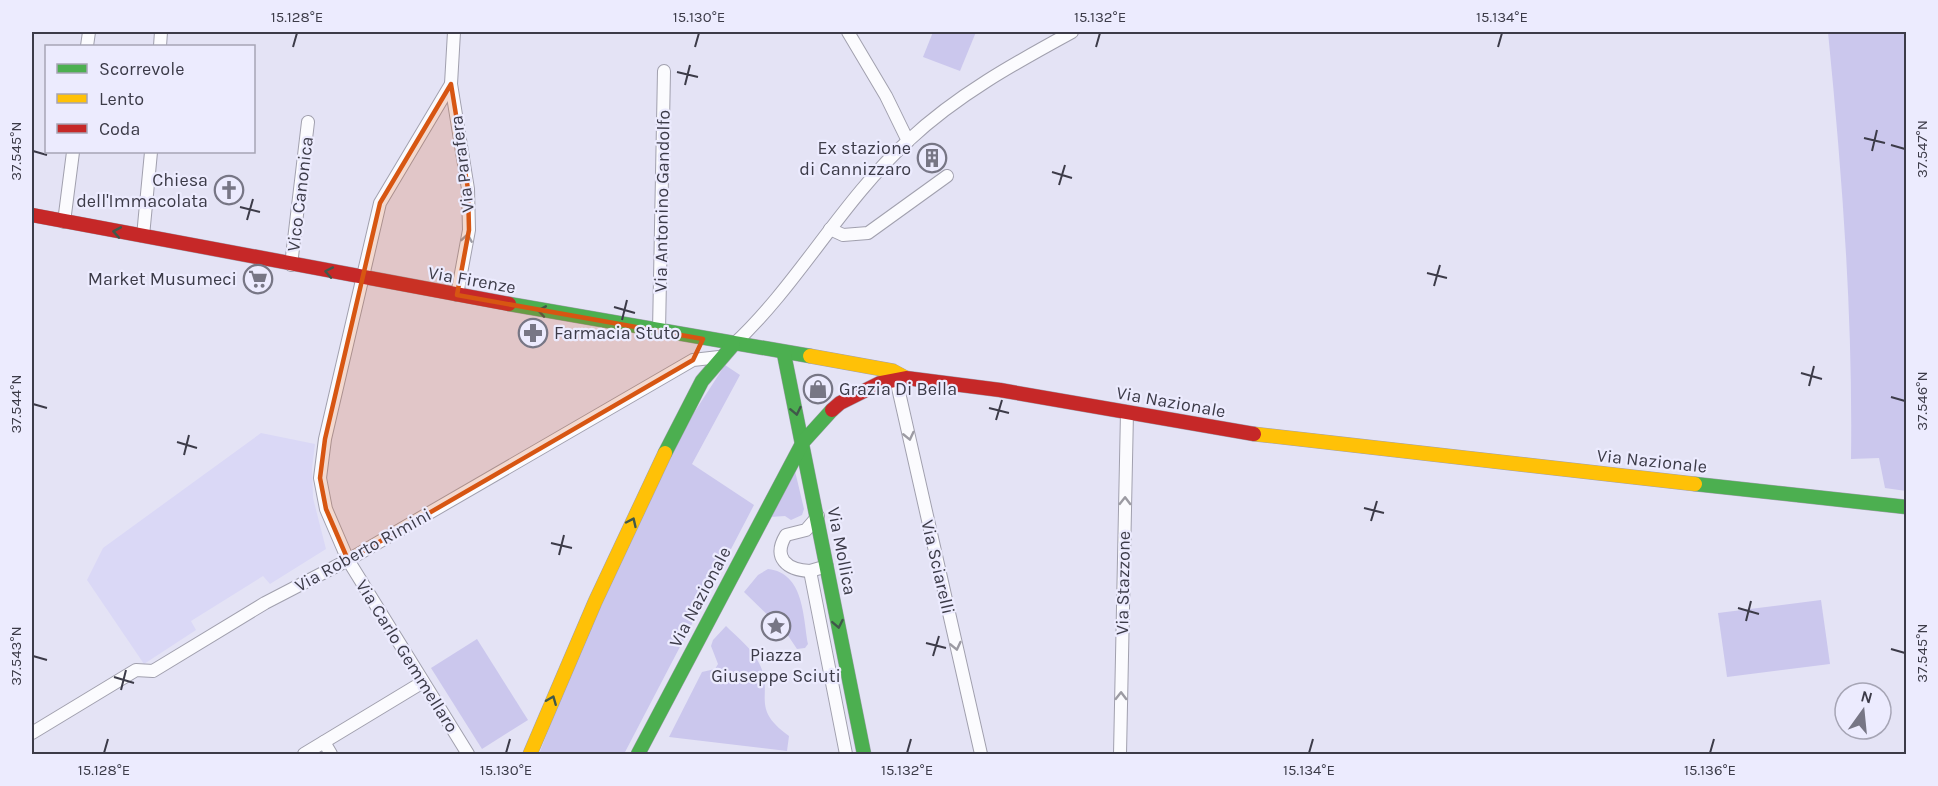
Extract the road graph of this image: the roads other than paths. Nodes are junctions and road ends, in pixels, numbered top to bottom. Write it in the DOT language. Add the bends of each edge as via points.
graph roads {
  1 [pos="454,32"];
  2 [pos="848,32"];
  3 [pos="1072,32"];
  4 [pos="664,71"];
  5 [pos="451,84"];
  6 [pos="309,122"];
  7 [pos="908,141"];
  8 [pos="74,153"];
  9 [pos="151,153"];
  10 [pos="947,176"];
  11 [pos="32,215"];
  12 [pos="64,222"];
  13 [pos="830,229"];
  14 [pos="143,236"];
  15 [pos="291,265"];
  16 [pos="362,278"];
  17 [pos="457,295"];
  18 [pos="659,331"];
  19 [pos="703,339"];
  20 [pos="733,345"];
  21 [pos="784,354"];
  22 [pos="719,357"];
  23 [pos="693,360"];
  24 [pos="858,366"];
  25 [pos="901,378"];
  26 [pos="873,386"];
  27 [pos="1127,412"];
  28 [pos="803,442"];
  29 [pos="1906,507"];
  30 [pos="818,516"];
  31 [pos="348,560"];
  32 [pos="827,566"];
  33 [pos="810,570"];
  34 [pos="423,682"];
  35 [pos="32,733"];
  36 [pos="324,742"];
  37 [pos="640,750"];
  38 [pos="304,754"];
  39 [pos="331,754"];
  40 [pos="468,754"];
  41 [pos="531,754"];
  42 [pos="846,754"];
  43 [pos="864,754"];
  44 [pos="981,754"];
  45 [pos="1120,754"];
  1 -- 5 [label="street, Via Parafera"];
  2 -- 7 [label="street"];
  3 -- 7 [label="street" via="958,100"];
  4 -- 18 [label="street, Via Antonino Gandolfo"];
  5 -- 16 [label="street, Via Carlo Gemmellaro" via="380,203"];
  17 -- 5 [label="street, Via Parafera, one-way" via="469,230 468,189"];
  6 -- 15 [label="street, Vico Canonica"];
  7 -- 13 [label="street"];
  8 -- 12 [label="street"];
  9 -- 14 [label="street"];
  10 -- 13 [label="street" via="868,233 843,235"];
  11 -- 12 [label="street, Via Firenze"];
  14 -- 12 [label="street, Via Firenze, one-way"];
  13 -- 20 [label="street"];
  14 -- 15 [label="street, Via Firenze"];
  16 -- 15 [label="street, Via Firenze, one-way"];
  16 -- 17 [label="street, Via Firenze"];
  16 -- 31 [label="street, Via Carlo Gemmellaro" via="325,439 320,478 326,509"];
  18 -- 17 [label="street, Via Firenze, one-way"];
  18 -- 19 [label="street, Via Firenze"];
  19 -- 20 [label="street, Via Firenze"];
  19 -- 23 [label="street"];
  20 -- 21 [label="street, Via Firenze"];
  20 -- 22 [label="street"];
  21 -- 24 [label="street, Via Firenze"];
  21 -- 28 [label="street, Via Mollica, one-way"];
  22 -- 23 [label="street"];
  41 -- 22 [label="street, one-way" via="568,660 643,497 700,384"];
  23 -- 31 [label="street, Via Roberto Rimini"];
  24 -- 25 [label="street, Via Firenze" via="892,371"];
  24 -- 26 [label="street" via="871,378"];
  25 -- 26 [label="street, Via Nazionale"];
  25 -- 27 [label="street, Via Nazionale"];
  25 -- 44 [label="street, Via Sciarelli, one-way"];
  26 -- 28 [label="street, Via Nazionale" via="840,403"];
  27 -- 29 [label="street, Via Nazionale" via="1268,437"];
  45 -- 27 [label="street, Via Stazzone, one-way"];
  28 -- 30 [label="street, Via Mollica"];
  28 -- 37 [label="street, Via Nazionale"];
  30 -- 32 [label="street, Via Mollica"];
  30 -- 33 [label="street" via="806,530 786,535 781,544 781,555 787,565"];
  31 -- 34 [label="street, Via Carlo Gemmellaro"];
  31 -- 35 [label="street, Via Roberto Rimini" via="265,603 153,671 136,670"];
  32 -- 33 [label="street"];
  32 -- 43 [label="street, Via Mollica, one-way"];
  33 -- 42 [label="street"];
  34 -- 36 [label="street"];
  34 -- 40 [label="street, Via Carlo Gemmellaro"];
  36 -- 38 [label="street"];
  36 -- 39 [label="street"];
}
